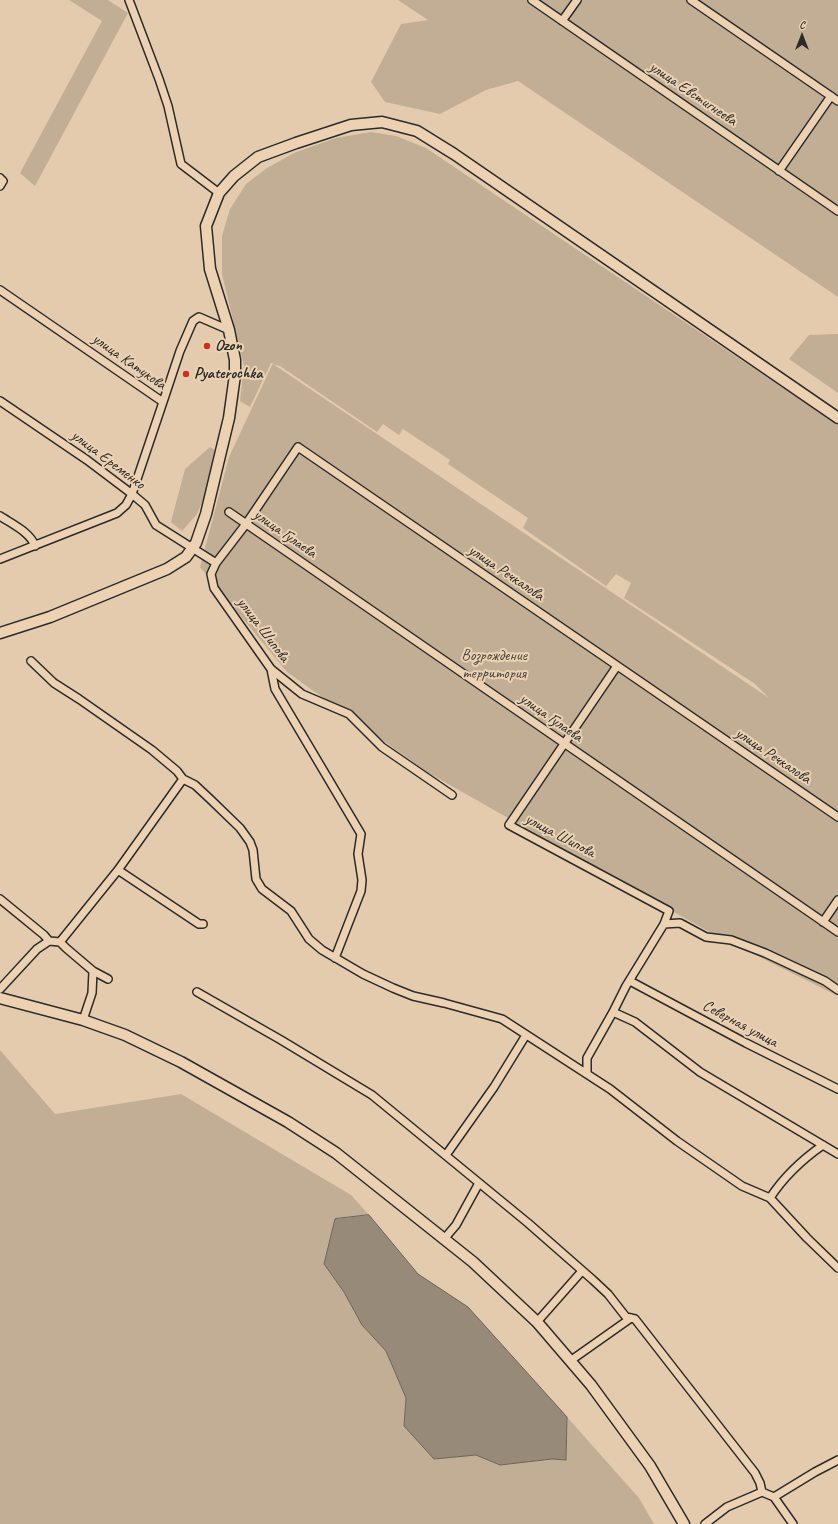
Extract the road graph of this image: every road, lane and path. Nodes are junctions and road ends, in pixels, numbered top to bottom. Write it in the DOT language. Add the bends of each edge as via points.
graph roads {
  1 [pos="128,0"];
  2 [pos="532,0"];
  3 [pos="577,0"];
  4 [pos="691,0"];
  5 [pos="562,21"];
  6 [pos="831,96"];
  7 [pos="838,101"];
  8 [pos="779,170"];
  9 [pos="219,193"];
  10 [pos="838,211"];
  11 [pos="0,290"];
  12 [pos="229,330"];
  13 [pos="0,400"];
  14 [pos="163,402"];
  15 [pos="838,418"];
  16 [pos="132,494"];
  17 [pos="229,512"];
  18 [pos="0,516"];
  19 [pos="246,524"];
  20 [pos="35,546"];
  21 [pos="193,548"];
  22 [pos="0,559"];
  23 [pos="216,563"];
  24 [pos="0,633"];
  25 [pos="30,661"];
  26 [pos="617,666"];
  27 [pos="271,669"];
  28 [pos="563,743"];
  29 [pos="183,779"];
  30 [pos="452,795"];
  31 [pos="838,817"];
  32 [pos="118,870"];
  33 [pos="0,899"];
  34 [pos="838,900"];
  35 [pos="823,922"];
  36 [pos="204,924"];
  37 [pos="664,924"];
  38 [pos="838,932"];
  39 [pos="49,941"];
  40 [pos="60,942"];
  41 [pos="335,958"];
  42 [pos="93,970"];
  43 [pos="108,979"];
  44 [pos="630,981"];
  45 [pos="0,990"];
  46 [pos="838,990"];
  47 [pos="197,992"];
  48 [pos="0,998"];
  49 [pos="613,1012"];
  50 [pos="83,1020"];
  51 [pos="526,1035"];
  52 [pos="587,1074"];
  53 [pos="838,1089"];
  54 [pos="823,1145"];
  55 [pos="838,1154"];
  56 [pos="446,1155"];
  57 [pos="479,1183"];
  58 [pos="770,1198"];
  59 [pos="444,1239"];
  60 [pos="838,1268"];
  61 [pos="582,1271"];
  62 [pos="630,1318"];
  63 [pos="537,1322"];
  64 [pos="570,1361"];
  65 [pos="838,1460"];
  66 [pos="762,1492"];
  67 [pos="774,1497"];
  68 [pos="684,1524"];
  69 [pos="705,1524"];
  70 [pos="792,1524"];
  1 -- 9 [label="street" via="168,106 181,164"];
  2 -- 5 [label="street, улица Евстигнеева"];
  3 -- 5 [label="street"];
  4 -- 6 [label="street"];
  5 -- 8 [label="street, улица Евстигнеева"];
  6 -- 7 [label="street"];
  6 -- 8 [label="street"];
  8 -- 10 [label="street, улица Евстигнеева"];
  9 -- 12 [label="main road" via="206,226 210,269"];
  9 -- 15 [label="main road" via="234,176 258,157 351,125 382,122 416,131 454,154"];
  11 -- 14 [label="street, улица Катукова"];
  12 -- 14 [label="street" via="199,317 193,321"];
  12 -- 21 [label="main road" via="235,375 229,418 206,514"];
  13 -- 16 [label="street, улица Еременко"];
  14 -- 16 [label="street, улица Катукова"];
  16 -- 20 [label="street, улица Катукова" via="126,505 117,513"];
  16 -- 21 [label="street, улица Еременко" via="145,506 156,525"];
  17 -- 19 [label="street, улица Гулаева"];
  18 -- 20 [label="street" via="28,535"];
  19 -- 23 [label="street, улица Речкалова"];
  19 -- 26 [label="street, улица Речкалова" via="298,447"];
  19 -- 28 [label="street, улица Гулаева"];
  20 -- 22 [label="street, улица Катукова"];
  21 -- 23 [label="street"];
  21 -- 24 [label="main road" via="186,557 167,568 87,603"];
  23 -- 27 [label="street, улица Шипова" via="211,574 214,588"];
  25 -- 29 [label="street" via="54,684 152,750"];
  26 -- 28 [label="street, улица Шипова"];
  26 -- 31 [label="street, улица Речкалова"];
  27 -- 30 [label="street, улица Шипова" via="302,694 349,714 382,746"];
  27 -- 41 [label="street" via="275,689 361,834 358,854 361,891"];
  28 -- 35 [label="street, улица Гулаева"];
  28 -- 37 [label="street, улица Шипова" via="509,825 669,911"];
  29 -- 32 [label="street"];
  29 -- 41 [label="street" via="195,785 240,828 253,850 256,879 262,889 291,911 309,939"];
  32 -- 36 [label="street" via="200,924"];
  32 -- 40 [label="street"];
  33 -- 39 [label="street"];
  34 -- 35 [label="street"];
  35 -- 38 [label="street, улица Гулаева"];
  37 -- 44 [label="street"];
  37 -- 46 [label="street" via="680,923 706,937 731,940 825,981"];
  39 -- 40 [label="street"];
  39 -- 45 [label="street" via="37,949"];
  40 -- 42 [label="street"];
  41 -- 51 [label="street" via="393,988 413,996 502,1019"];
  42 -- 43 [label="street"];
  42 -- 50 [label="street" via="92,992"];
  44 -- 49 [label="street"];
  44 -- 53 [label="street, Северная улица"];
  47 -- 56 [label="street" via="372,1095"];
  48 -- 50 [label="main road"];
  49 -- 52 [label="street" via="587,1058"];
  49 -- 54 [label="street" via="635,1022 700,1072"];
  50 -- 59 [label="main road" via="125,1035 181,1062 288,1122 336,1153"];
  51 -- 52 [label="street"];
  51 -- 56 [label="street" via="494,1087"];
  52 -- 58 [label="street" via="710,1165 742,1186"];
  54 -- 55 [label="street"];
  54 -- 58 [label="street" via="793,1171"];
  56 -- 57 [label="street"];
  57 -- 59 [label="street" via="456,1225"];
  57 -- 61 [label="street"];
  58 -- 60 [label="street"];
  59 -- 63 [label="main road" via="473,1262"];
  61 -- 62 [label="street"];
  61 -- 63 [label="street"];
  62 -- 64 [label="street"];
  62 -- 66 [label="street" via="635,1319 745,1461 760,1483"];
  63 -- 64 [label="main road"];
  64 -- 68 [label="main road" via="591,1385 650,1466"];
  65 -- 67 [label="street"];
  66 -- 67 [label="street"];
  66 -- 69 [label="street" via="727,1507"];
  67 -- 70 [label="street"];
}
